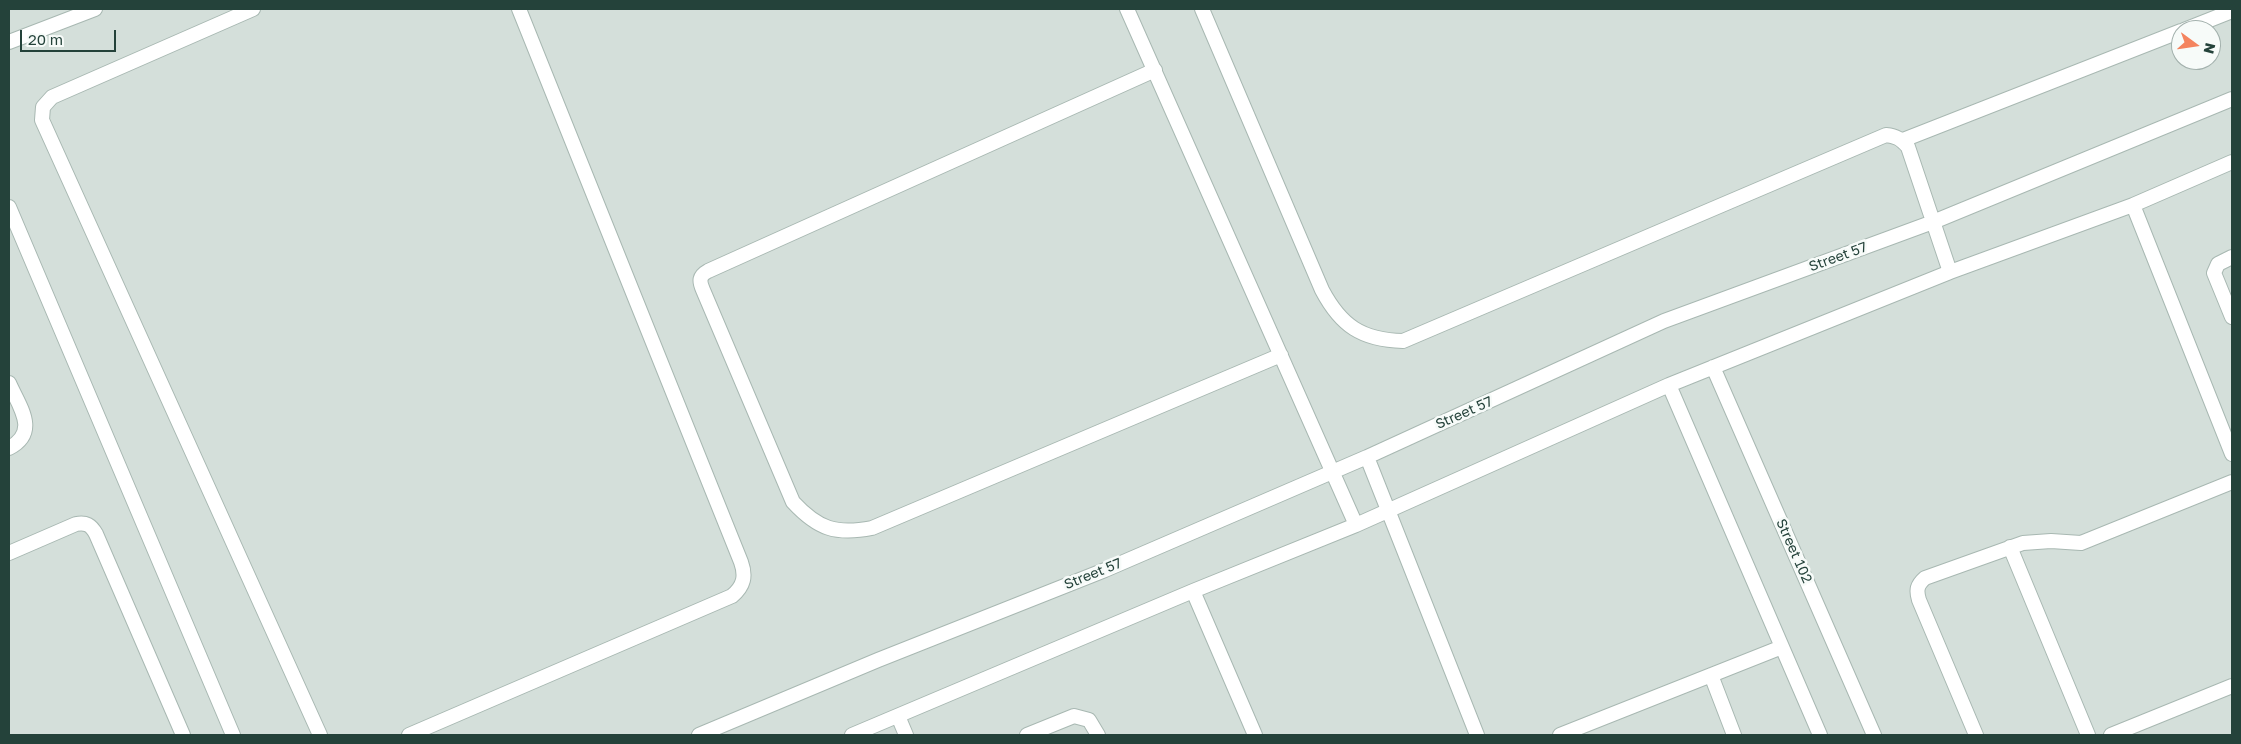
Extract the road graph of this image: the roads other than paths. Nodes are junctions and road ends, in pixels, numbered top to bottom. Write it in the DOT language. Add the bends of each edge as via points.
graph roads {
  1 [pos="96,9"];
  2 [pos="253,9"];
  3 [pos="519,9"];
  4 [pos="1127,9"];
  5 [pos="1202,9"];
  6 [pos="2232,11"];
  7 [pos="2209,20"];
  8 [pos="2171,35"];
  9 [pos="9,42"];
  10 [pos="1155,70"];
  11 [pos="2232,99"];
  12 [pos="1903,140"];
  13 [pos="2232,162"];
  14 [pos="2133,205"];
  15 [pos="9,207"];
  16 [pos="1933,222"];
  17 [pos="2232,257"];
  18 [pos="1950,272"];
  19 [pos="2232,317"];
  20 [pos="1281,355"];
  21 [pos="1713,367"];
  22 [pos="9,383"];
  23 [pos="1669,385"];
  24 [pos="9,448"];
  25 [pos="2232,454"];
  26 [pos="1367,456"];
  27 [pos="1332,471"];
  28 [pos="2232,482"];
  29 [pos="1390,510"];
  30 [pos="1356,525"];
  31 [pos="2010,547"];
  32 [pos="9,553"];
  33 [pos="1194,591"];
  34 [pos="1782,647"];
  35 [pos="1711,675"];
  36 [pos="2232,686"];
  37 [pos="898,716"];
  38 [pos="183,735"];
  39 [pos="233,735"];
  40 [pos="320,735"];
  41 [pos="409,735"];
  42 [pos="699,735"];
  43 [pos="852,735"];
  44 [pos="906,735"];
  45 [pos="1028,735"];
  46 [pos="1098,735"];
  47 [pos="1255,735"];
  48 [pos="1477,735"];
  49 [pos="1560,735"];
  50 [pos="1734,735"];
  51 [pos="1820,735"];
  52 [pos="1874,735"];
  53 [pos="1976,735"];
  54 [pos="2088,735"];
  55 [pos="2111,735"];
  1 -- 9 [label="lane"];
  2 -- 40 [label="lane" via="52,97 44,107 42,120"];
  3 -- 41 [label="lane" via="741,562 744,577 732,596"];
  4 -- 10 [label="lane"];
  5 -- 12 [label="lane" via="1332,309 1357,331 1383,341 1403,341 1877,138 1886,135"];
  6 -- 7 [label="lane"];
  8 -- 12 [label="lane"];
  10 -- 20 [label="lane"];
  10 -- 20 [label="lane" via="702,276 702,290 793,502 808,519 828,529 850,532 872,528"];
  11 -- 16 [label="lane, Street 57"];
  12 -- 16 [label="lane"];
  13 -- 14 [label="lane"];
  14 -- 18 [label="lane"];
  14 -- 25 [label="lane"];
  15 -- 39 [label="lane"];
  16 -- 18 [label="lane"];
  16 -- 26 [label="lane, Street 57" via="1664,322"];
  17 -- 19 [label="lane" via="2218,264 2214,273"];
  18 -- 21 [label="lane"];
  20 -- 27 [label="lane"];
  21 -- 23 [label="lane"];
  21 -- 52 [label="lane, Street 102"];
  22 -- 24 [label="lane" via="26,426 22,439"];
  23 -- 29 [label="lane"];
  23 -- 34 [label="lane"];
  26 -- 27 [label="lane, Street 57"];
  26 -- 29 [label="lane"];
  27 -- 30 [label="lane"];
  27 -- 42 [label="lane, Street 57" via="1105,570"];
  28 -- 31 [label="lane" via="2081,543 2037,541"];
  29 -- 30 [label="lane"];
  29 -- 48 [label="lane"];
  30 -- 33 [label="lane"];
  31 -- 53 [label="lane" via="1925,578 1917,592"];
  31 -- 54 [label="lane"];
  32 -- 38 [label="lane" via="76,524 90,526"];
  33 -- 37 [label="lane"];
  33 -- 47 [label="lane"];
  34 -- 35 [label="lane"];
  34 -- 51 [label="lane"];
  35 -- 49 [label="lane"];
  35 -- 50 [label="lane"];
  36 -- 55 [label="lane"];
  37 -- 43 [label="lane"];
  37 -- 44 [label="lane"];
  45 -- 46 [label="lane" via="1074,716 1089,720"];
}
